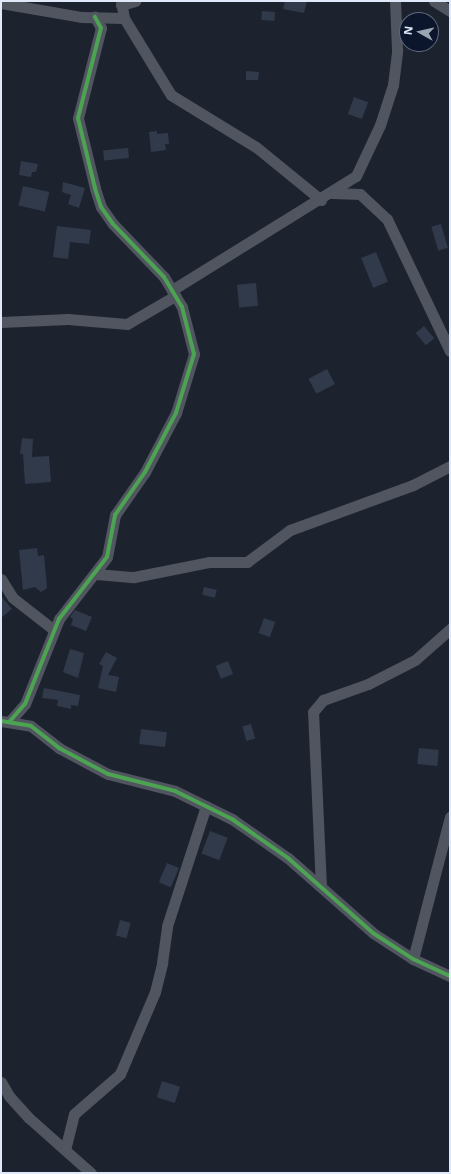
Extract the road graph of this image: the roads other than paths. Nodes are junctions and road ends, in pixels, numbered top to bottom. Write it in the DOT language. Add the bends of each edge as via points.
graph roads {
  1 [pos="135,1"];
  2 [pos="396,1"];
  3 [pos="434,1"];
  4 [pos="1,3"];
  5 [pos="121,3"];
  6 [pos="450,11"];
  7 [pos="81,17"];
  8 [pos="95,17"];
  9 [pos="124,18"];
  10 [pos="101,28"];
  11 [pos="356,176"];
  12 [pos="332,193"];
  13 [pos="360,194"];
  14 [pos="321,200"];
  15 [pos="184,282"];
  16 [pos="175,296"];
  17 [pos="182,307"];
  18 [pos="1,322"];
  19 [pos="450,351"];
  20 [pos="450,466"];
  21 [pos="96,574"];
  22 [pos="1,579"];
  23 [pos="450,629"];
  24 [pos="54,630"];
  25 [pos="25,704"];
  26 [pos="5,721"];
  27 [pos="31,726"];
  28 [pos="206,806"];
  29 [pos="450,817"];
  30 [pos="321,887"];
  31 [pos="412,960"];
  32 [pos="450,976"];
  33 [pos="1,1082"];
  34 [pos="65,1150"];
  35 [pos="91,1173"];
  1 -- 5 [label="street"];
  2 -- 11 [label="street" via="397,50 393,85 380,125"];
  3 -- 6 [label="street"];
  4 -- 7 [label="street"];
  5 -- 9 [label="street"];
  7 -- 8 [label="street"];
  7 -- 10 [label="street"];
  8 -- 9 [label="street"];
  8 -- 10 [label="street"];
  9 -- 14 [label="street" via="172,94 256,147"];
  10 -- 16 [label="street" via="78,118 95,188 101,207 113,224 153,264"];
  11 -- 12 [label="street"];
  11 -- 13 [label="street"];
  12 -- 13 [label="street"];
  12 -- 14 [label="street"];
  13 -- 19 [label="street" via="377,207 396,232"];
  14 -- 15 [label="street"];
  15 -- 16 [label="street" via="172,290"];
  15 -- 17 [label="street"];
  16 -- 17 [label="street"];
  16 -- 18 [label="street" via="127,324 68,319"];
  17 -- 21 [label="street" via="194,345 189,375 176,413 145,472 114,515 108,557"];
  20 -- 21 [label="street" via="413,485 290,530 247,562 208,562 134,578"];
  21 -- 24 [label="street" via="71,602"];
  22 -- 24 [label="street" via="13,598"];
  23 -- 30 [label="street" via="415,660 368,684 323,700 313,712"];
  24 -- 25 [label="street"];
  25 -- 26 [label="street"];
  25 -- 27 [label="street"];
  26 -- 27 [label="street"];
  27 -- 28 [label="street" via="59,748 108,774 175,791"];
  28 -- 30 [label="street" via="263,838"];
  28 -- 34 [label="street" via="167,926 162,963 154,992 120,1074 74,1114 69,1124"];
  29 -- 31 [label="street"];
  30 -- 31 [label="street" via="373,933"];
  31 -- 32 [label="street"];
  33 -- 34 [label="street" via="9,1096 29,1118"];
  34 -- 35 [label="street"];
}
